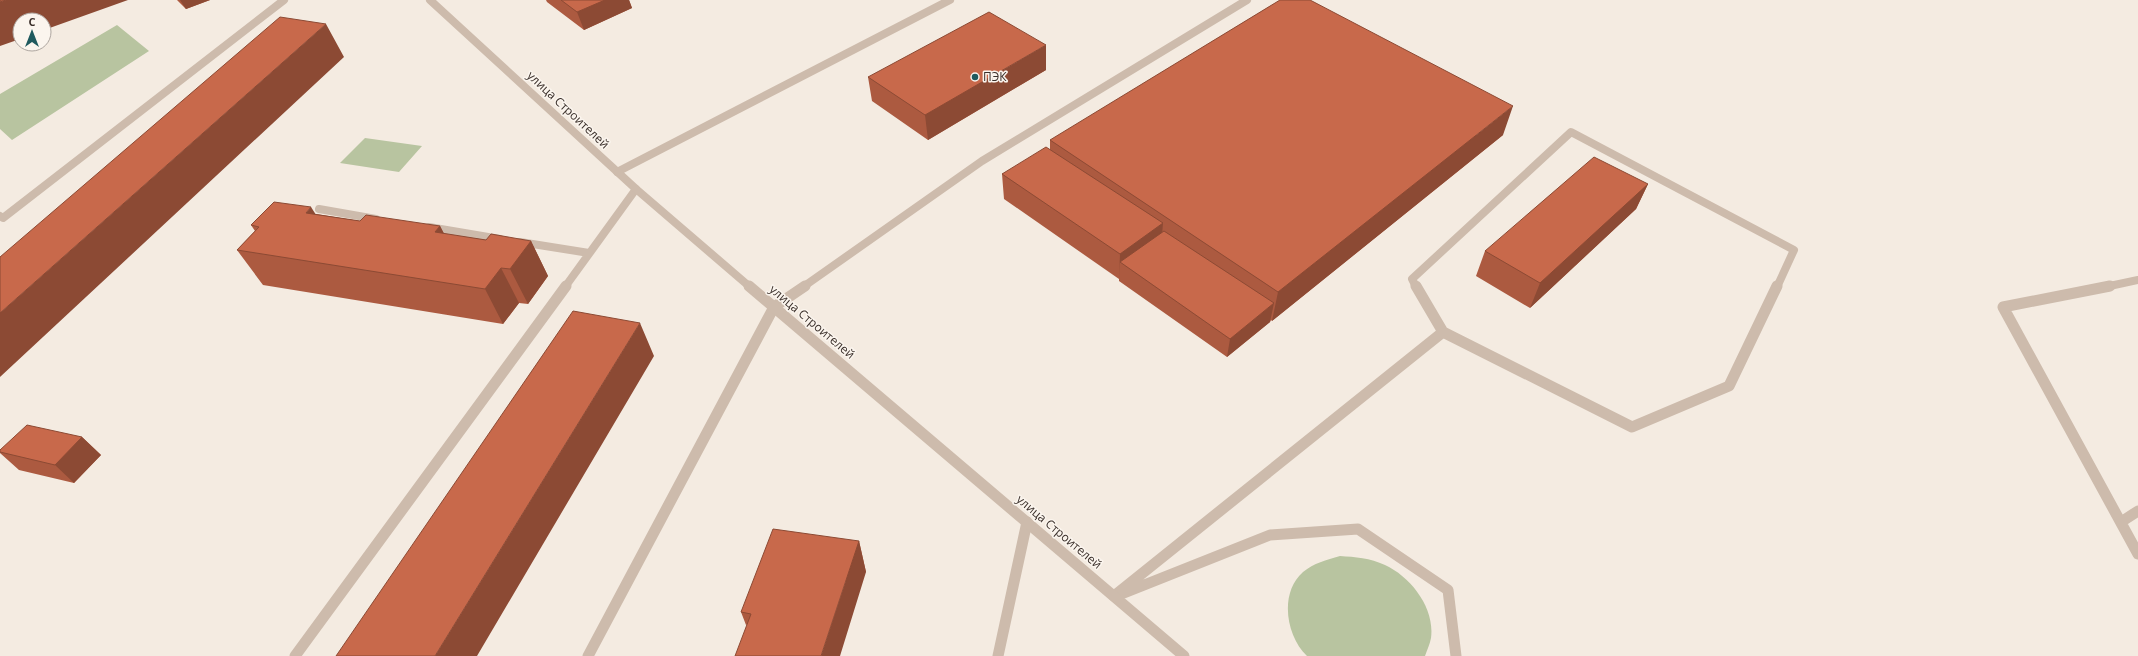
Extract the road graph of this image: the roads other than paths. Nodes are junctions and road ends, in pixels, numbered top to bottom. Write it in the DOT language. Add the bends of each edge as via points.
graph roads {
  1 [pos="284,0"];
  2 [pos="430,0"];
  3 [pos="950,0"];
  4 [pos="1247,0"];
  5 [pos="617,172"];
  6 [pos="636,189"];
  7 [pos="319,209"];
  8 [pos="1,218"];
  9 [pos="384,220"];
  10 [pos="422,226"];
  11 [pos="589,253"];
  12 [pos="2138,280"];
  13 [pos="774,307"];
  14 [pos="1443,332"];
  15 [pos="2138,511"];
  16 [pos="1027,522"];
  17 [pos="2120,522"];
  18 [pos="2138,554"];
  19 [pos="1114,596"];
  20 [pos="295,656"];
  21 [pos="588,656"];
  22 [pos="998,656"];
  23 [pos="1184,656"];
  24 [pos="1456,656"];
  1 -- 8 [label="street"];
  2 -- 5 [label="street, улица Строителей"];
  3 -- 5 [label="street"];
  4 -- 13 [label="street" via="982,161"];
  5 -- 6 [label="street, улица Строителей"];
  6 -- 11 [label="street"];
  6 -- 13 [label="street, улица Строителей"];
  7 -- 9 [label="street"];
  10 -- 11 [label="street"];
  11 -- 20 [label="street"];
  12 -- 17 [label="street" via="2003,307"];
  13 -- 16 [label="street, улица Строителей"];
  13 -- 21 [label="street"];
  14 -- 14 [label="street" via="1412,279 1571,132 1794,250 1729,386 1632,427"];
  14 -- 19 [label="street"];
  15 -- 17 [label="street"];
  16 -- 19 [label="street, улица Строителей"];
  16 -- 22 [label="street"];
  17 -- 18 [label="street"];
  19 -- 23 [label="street, улица Строителей"];
  19 -- 24 [label="street" via="1270,535 1358,529 1448,590"];
}
